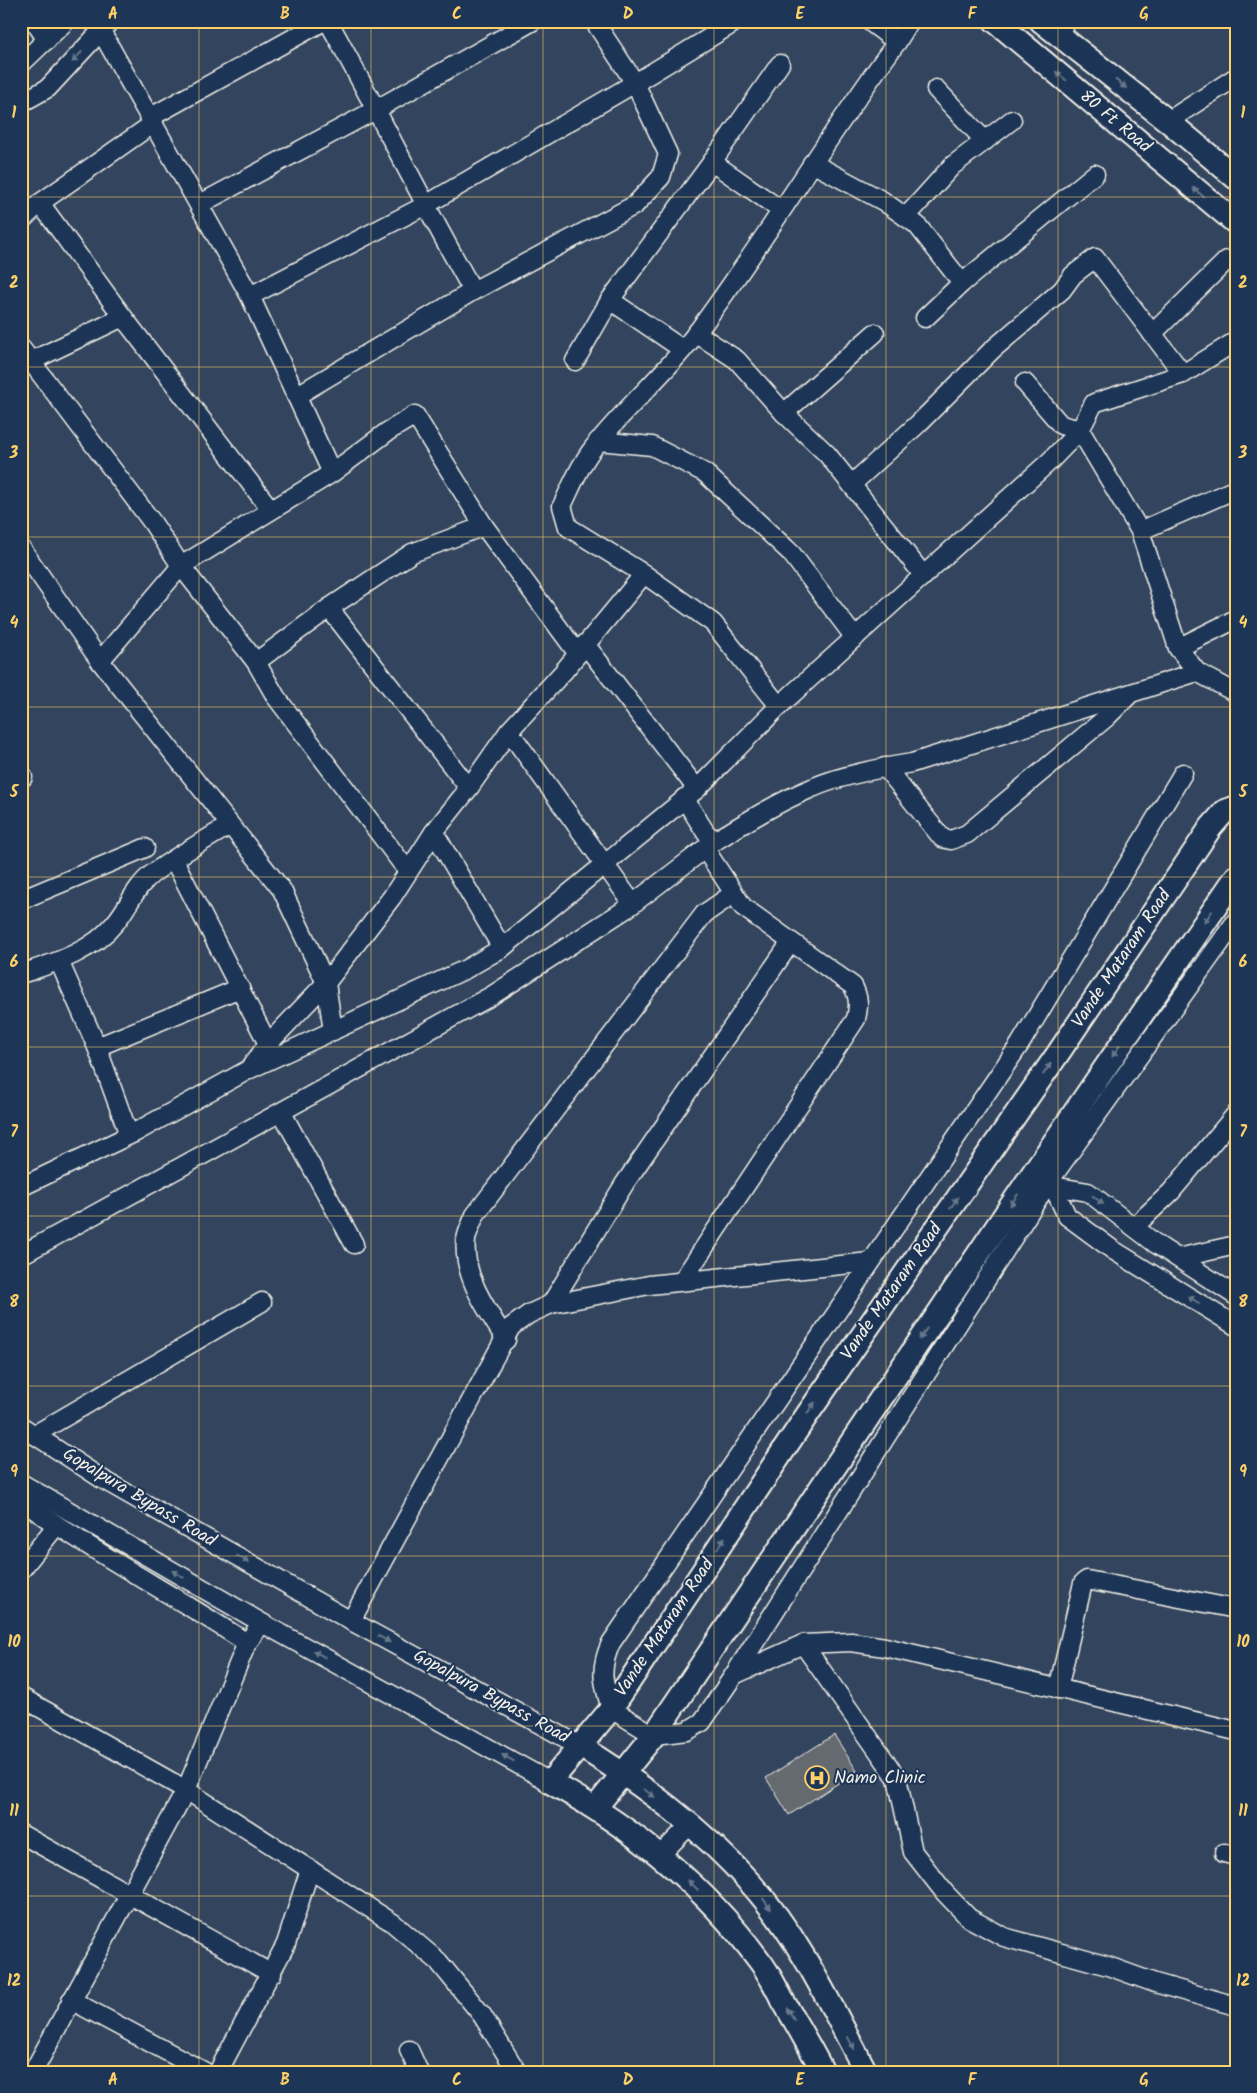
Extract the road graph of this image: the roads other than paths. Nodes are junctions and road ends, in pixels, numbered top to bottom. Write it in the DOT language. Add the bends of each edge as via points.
graph roads {
  1 [pos="34,21"];
  2 [pos="66,21"];
  3 [pos="324,21"];
  4 [pos="328,21"];
  5 [pos="533,21"];
  6 [pos="594,21"];
  7 [pos="870,21"];
  8 [pos="910,21"];
  9 [pos="995,21"];
  10 [pos="732,24"];
  11 [pos="1054,25"];
  12 [pos="105,26"];
  13 [pos="47,40"];
  14 [pos="897,42"];
  15 [pos="21,64"];
  16 [pos="780,64"];
  17 [pos="1236,77"];
  18 [pos="635,83"];
  19 [pos="936,90"];
  20 [pos="21,102"];
  21 [pos="377,109"];
  22 [pos="152,120"];
  23 [pos="1012,120"];
  24 [pos="1168,121"];
  25 [pos="985,141"];
  26 [pos="712,162"];
  27 [pos="812,163"];
  28 [pos="1095,174"];
  29 [pos="1236,178"];
  30 [pos="40,203"];
  31 [pos="200,204"];
  32 [pos="424,206"];
  33 [pos="781,210"];
  34 [pos="906,217"];
  35 [pos="21,221"];
  36 [pos="1236,223"];
  37 [pos="1227,260"];
  38 [pos="962,283"];
  39 [pos="473,291"];
  40 [pos="250,296"];
  41 [pos="610,300"];
  42 [pos="123,317"];
  43 [pos="925,318"];
  44 [pos="875,333"];
  45 [pos="696,334"];
  46 [pos="1152,334"];
  47 [pos="1236,341"];
  48 [pos="682,350"];
  49 [pos="24,358"];
  50 [pos="575,360"];
  51 [pos="1183,374"];
  52 [pos="1025,383"];
  53 [pos="296,396"];
  54 [pos="784,413"];
  55 [pos="1080,430"];
  56 [pos="598,441"];
  57 [pos="332,473"];
  58 [pos="852,484"];
  59 [pos="1236,488"];
  60 [pos="271,510"];
  61 [pos="484,526"];
  62 [pos="1140,531"];
  63 [pos="21,548"];
  64 [pos="182,566"];
  65 [pos="644,574"];
  66 [pos="924,576"];
  67 [pos="329,608"];
  68 [pos="1236,619"];
  69 [pos="855,638"];
  70 [pos="1178,648"];
  71 [pos="581,649"];
  72 [pos="100,661"];
  73 [pos="256,662"];
  74 [pos="1196,672"];
  75 [pos="1131,693"];
  76 [pos="1236,693"];
  77 [pos="778,706"];
  78 [pos="509,731"];
  79 [pos="884,768"];
  80 [pos="1183,773"];
  81 [pos="469,788"];
  82 [pos="690,794"];
  83 [pos="1236,807"];
  84 [pos="230,825"];
  85 [pos="434,832"];
  86 [pos="710,845"];
  87 [pos="145,848"];
  88 [pos="174,860"];
  89 [pos="604,864"];
  90 [pos="408,870"];
  91 [pos="1236,877"];
  92 [pos="733,894"];
  93 [pos="21,900"];
  94 [pos="633,904"];
  95 [pos="1236,921"];
  96 [pos="791,942"];
  97 [pos="502,948"];
  98 [pos="59,961"];
  99 [pos="21,974"];
  100 [pos="326,984"];
  101 [pos="240,988"];
  102 [pos="333,1031"];
  103 [pos="268,1044"];
  104 [pos="97,1047"];
  105 [pos="248,1070"];
  106 [pos="282,1113"];
  107 [pos="1236,1114"];
  108 [pos="129,1135"];
  109 [pos="1045,1180"];
  110 [pos="21,1187"];
  111 [pos="1134,1227"];
  112 [pos="354,1244"];
  113 [pos="1236,1245"];
  114 [pos="21,1255"];
  115 [pos="1178,1258"];
  116 [pos="870,1262"];
  117 [pos="682,1281"];
  118 [pos="1236,1296"];
  119 [pos="262,1302"];
  120 [pos="551,1304"];
  121 [pos="1236,1326"];
  122 [pos="506,1340"];
  123 [pos="28,1430"];
  124 [pos="21,1483"];
  125 [pos="21,1500"];
  126 [pos="56,1526"];
  127 [pos="21,1570"];
  128 [pos="1236,1609"];
  129 [pos="350,1621"];
  130 [pos="262,1623"];
  131 [pos="247,1643"];
  132 [pos="803,1644"];
  133 [pos="734,1676"];
  134 [pos="1058,1688"];
  135 [pos="21,1697"];
  136 [pos="611,1709"];
  137 [pos="1236,1731"];
  138 [pos="654,1736"];
  139 [pos="580,1746"];
  140 [pos="624,1774"];
  141 [pos="550,1782"];
  142 [pos="186,1790"];
  143 [pos="596,1808"];
  144 [pos="691,1824"];
  145 [pos="21,1834"];
  146 [pos="660,1855"];
  147 [pos="310,1869"];
  148 [pos="128,1894"];
  149 [pos="272,1974"];
  150 [pos="71,2000"];
  151 [pos="1236,2006"];
  152 [pos="409,2050"];
  153 [pos="33,2072"];
  154 [pos="205,2072"];
  155 [pos="218,2072"];
  156 [pos="419,2072"];
  157 [pos="517,2072"];
  158 [pos="823,2072"];
  159 [pos="866,2072"];
  1 -- 13 [label="street"];
  2 -- 13 [label="street"];
  3 -- 22 [label="street"];
  4 -- 21 [label="street"];
  5 -- 21 [label="street"];
  6 -- 18 [label="street"];
  7 -- 14 [label="street"];
  8 -- 14 [label="street"];
  36 -- 9 [label="main road, 80 Ft Road, one-way"];
  10 -- 18 [label="street"];
  11 -- 24 [label="main road, 80 Ft Road, one-way"];
  12 -- 20 [label="street, one-way" via="48,88"];
  12 -- 22 [label="street"];
  13 -- 15 [label="street"];
  14 -- 27 [label="street"];
  16 -- 26 [label="street"];
  17 -- 24 [label="street"];
  18 -- 32 [label="street"];
  18 -- 39 [label="street" via="668,154 661,177 635,204"];
  19 -- 25 [label="street"];
  21 -- 31 [label="street"];
  21 -- 32 [label="street"];
  22 -- 30 [label="street"];
  22 -- 31 [label="street"];
  23 -- 25 [label="street"];
  24 -- 29 [label="main road, 80 Ft Road"];
  25 -- 34 [label="street" via="952,166"];
  26 -- 33 [label="street"];
  26 -- 41 [label="street"];
  27 -- 33 [label="street"];
  27 -- 34 [label="street" via="883,200"];
  28 -- 38 [label="street"];
  30 -- 35 [label="street"];
  30 -- 42 [label="street"];
  31 -- 40 [label="street"];
  32 -- 39 [label="street"];
  32 -- 40 [label="street"];
  33 -- 45 [label="street"];
  34 -- 38 [label="street" via="917,224"];
  37 -- 46 [label="street"];
  38 -- 43 [label="street"];
  39 -- 53 [label="street"];
  40 -- 53 [label="street"];
  41 -- 48 [label="street"];
  41 -- 50 [label="street"];
  42 -- 49 [label="street"];
  42 -- 60 [label="street"];
  44 -- 54 [label="street"];
  45 -- 48 [label="street"];
  45 -- 54 [label="street" via="737,360"];
  46 -- 51 [label="street"];
  46 -- 58 [label="street" via="1095,258 992,350"];
  47 -- 51 [label="street"];
  48 -- 56 [label="street"];
  49 -- 64 [label="street" via="152,522"];
  51 -- 55 [label="street" via="1094,403"];
  52 -- 55 [label="street" via="1061,425"];
  53 -- 57 [label="street"];
  54 -- 58 [label="street"];
  55 -- 62 [label="street"];
  55 -- 66 [label="street" via="1038,473"];
  56 -- 65 [label="street" via="582,464 562,506 568,527"];
  56 -- 69 [label="street" via="652,446 704,473 791,553"];
  57 -- 60 [label="street"];
  57 -- 61 [label="street" via="415,415"];
  58 -- 66 [label="street"];
  59 -- 62 [label="street"];
  60 -- 64 [label="street"];
  61 -- 67 [label="street" via="412,553"];
  61 -- 71 [label="street"];
  62 -- 70 [label="street"];
  63 -- 72 [label="street"];
  64 -- 72 [label="street"];
  64 -- 73 [label="street"];
  65 -- 71 [label="street"];
  65 -- 77 [label="street" via="713,624"];
  66 -- 69 [label="street"];
  67 -- 73 [label="street"];
  67 -- 81 [label="street"];
  68 -- 70 [label="street"];
  69 -- 77 [label="street"];
  70 -- 74 [label="street"];
  71 -- 78 [label="street"];
  71 -- 82 [label="street"];
  72 -- 84 [label="street"];
  73 -- 90 [label="street" via="276,697"];
  74 -- 75 [label="street"];
  74 -- 76 [label="street"];
  75 -- 79 [label="street" via="912,763"];
  75 -- 79 [label="street" via="1107,717 967,834 951,840 942,838"];
  77 -- 82 [label="street"];
  78 -- 81 [label="street"];
  78 -- 89 [label="street"];
  79 -- 86 [label="street" via="813,787 765,811"];
  80 -- 116 [label="street" via="1020,1044"];
  81 -- 85 [label="street"];
  82 -- 86 [label="street"];
  82 -- 89 [label="street"];
  136 -- 83 [label="main road, Vande Mataram Road, one-way" via="807,1414 1057,1055 1211,826 1225,811"];
  84 -- 88 [label="street"];
  84 -- 100 [label="street" via="282,890"];
  85 -- 90 [label="street"];
  85 -- 97 [label="street"];
  86 -- 92 [label="street"];
  86 -- 94 [label="street"];
  87 -- 93 [label="street"];
  88 -- 98 [label="street" via="144,881 114,924 98,939"];
  88 -- 101 [label="street"];
  89 -- 94 [label="street"];
  89 -- 97 [label="street"];
  90 -- 100 [label="street"];
  91 -- 109 [label="main road, one-way"];
  92 -- 96 [label="street" via="743,906"];
  92 -- 122 [label="street" via="704,914 476,1215 466,1239 466,1260 478,1293"];
  94 -- 106 [label="street" via="491,996"];
  95 -- 109 [label="street"];
  96 -- 117 [label="street" via="853,986 859,1004 856,1018"];
  96 -- 120 [label="street" via="625,1183"];
  97 -- 102 [label="street" via="466,969"];
  98 -- 99 [label="street"];
  98 -- 104 [label="street"];
  100 -- 102 [label="street"];
  100 -- 103 [label="street"];
  101 -- 103 [label="street"];
  101 -- 104 [label="street"];
  102 -- 105 [label="street"];
  103 -- 105 [label="street"];
  104 -- 108 [label="street"];
  105 -- 108 [label="street"];
  106 -- 112 [label="street"];
  106 -- 114 [label="street"];
  107 -- 111 [label="street" via="1171,1192"];
  108 -- 110 [label="street"];
  109 -- 111 [label="street, one-way" via="1088,1192"];
  121 -- 109 [label="street, one-way" via="1113,1250 1067,1216"];
  109 -- 133 [label="street"];
  109 -- 138 [label="main road, one-way"];
  111 -- 115 [label="street"];
  113 -- 115 [label="street"];
  115 -- 118 [label="street"];
  116 -- 117 [label="street"];
  116 -- 136 [label="street" via="611,1643 604,1658 602,1680"];
  117 -- 120 [label="street"];
  119 -- 123 [label="street"];
  120 -- 122 [label="street" via="529,1314 511,1328"];
  122 -- 129 [label="street"];
  123 -- 129 [label="street, Gopalpura Bypass Road, one-way" via="102,1479"];
  130 -- 124 [label="street, one-way"];
  125 -- 126 [label="street"];
  126 -- 127 [label="street"];
  126 -- 131 [label="street"];
  128 -- 134 [label="street" via="1087,1580 1083,1583"];
  129 -- 139 [label="street, Gopalpura Bypass Road, one-way"];
  130 -- 131 [label="street"];
  141 -- 130 [label="street, one-way"];
  131 -- 142 [label="street"];
  132 -- 133 [label="street"];
  132 -- 134 [label="street" via="852,1642 886,1647"];
  132 -- 151 [label="street" via="897,1778 914,1852 969,1918 1004,1938"];
  133 -- 138 [label="street" via="702,1722 687,1731"];
  134 -- 137 [label="street"];
  135 -- 142 [label="street"];
  136 -- 138 [label="street"];
  136 -- 139 [label="main road, Vande Mataram Road"];
  138 -- 140 [label="main road"];
  139 -- 140 [label="main road, Gopalpura Bypass Road"];
  139 -- 141 [label="main road, Vande Mataram Road"];
  140 -- 143 [label="main road"];
  140 -- 144 [label="main road, Gopalpura Bypass Road, one-way"];
  141 -- 143 [label="main road"];
  142 -- 147 [label="street"];
  142 -- 148 [label="street"];
  143 -- 146 [label="main road"];
  144 -- 146 [label="street"];
  144 -- 159 [label="main road, Gopalpura Bypass Road, one-way" via="752,1884 798,1947"];
  145 -- 148 [label="street"];
  158 -- 146 [label="main road, one-way" via="760,1961 724,1916"];
  147 -- 149 [label="street" via="286,1944"];
  147 -- 157 [label="street" via="393,1922 438,1961 482,2015"];
  148 -- 149 [label="street"];
  148 -- 150 [label="street"];
  149 -- 155 [label="street"];
  150 -- 153 [label="street"];
  150 -- 154 [label="street"];
  152 -- 156 [label="street"];
}
